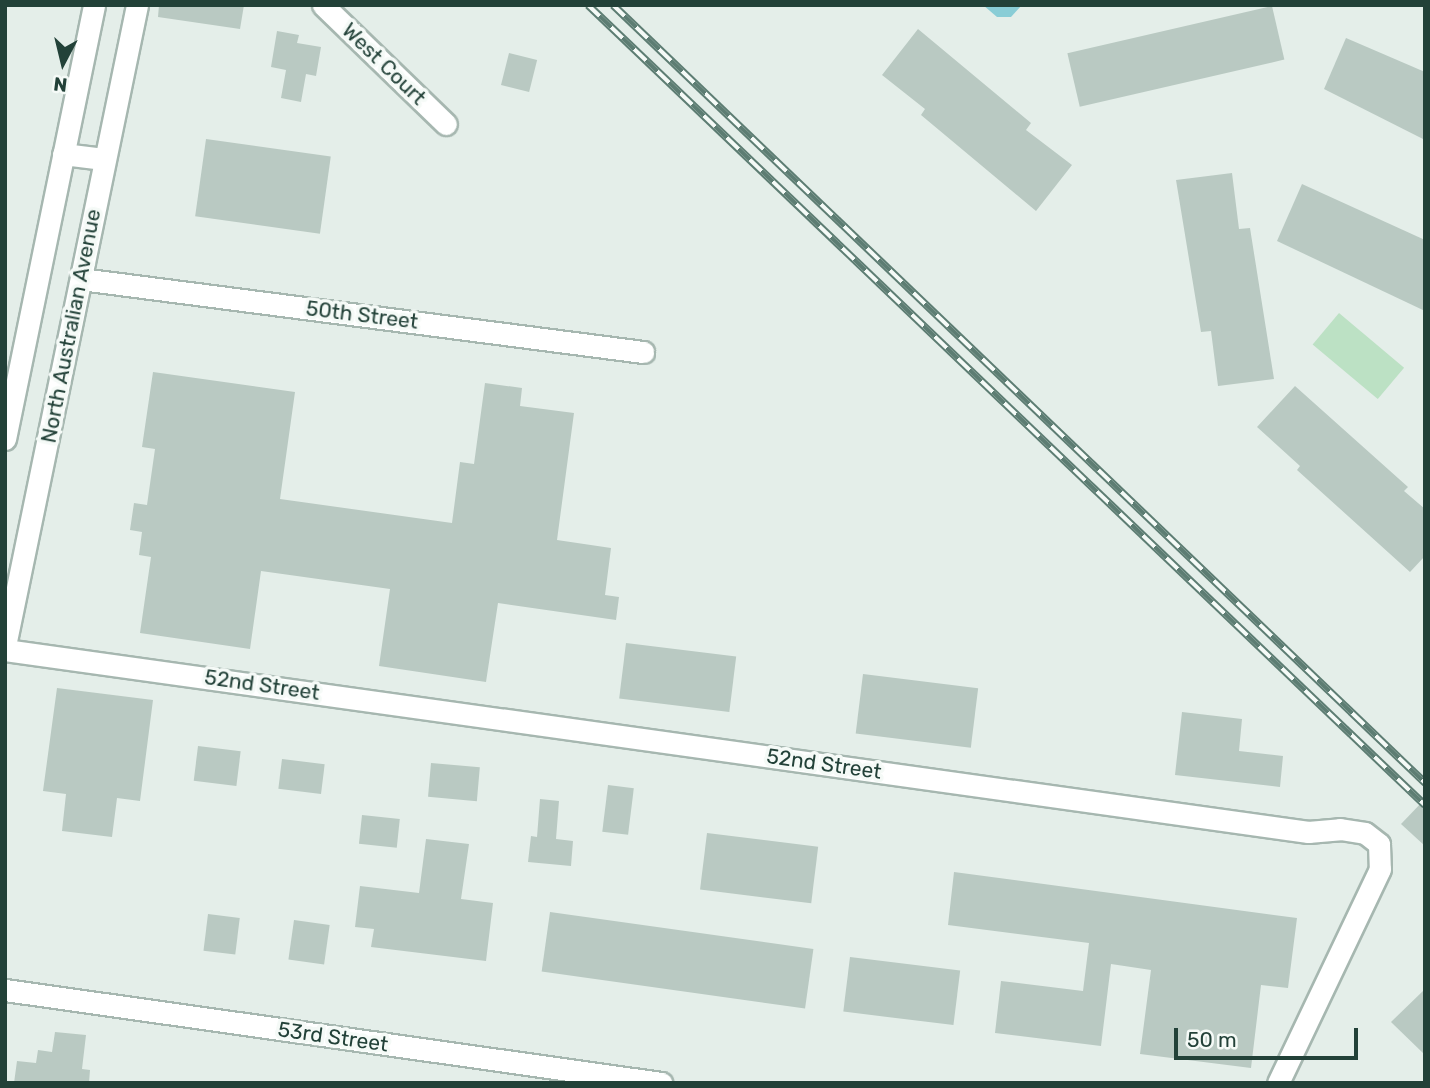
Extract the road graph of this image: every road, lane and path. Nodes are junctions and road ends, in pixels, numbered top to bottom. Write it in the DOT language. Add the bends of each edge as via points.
graph roads {
  1 [pos="94,5"];
  2 [pos="137,5"];
  3 [pos="323,5"];
  4 [pos="446,124"];
  5 [pos="63,154"];
  6 [pos="104,159"];
  7 [pos="81,279"];
  8 [pos="643,352"];
  9 [pos="5,439"];
  10 [pos="5,648"];
  11 [pos="5,990"];
  12 [pos="661,1083"];
  13 [pos="1278,1083"];
  1 -- 5 [label="street, North Australian Avenue"];
  2 -- 6 [label="street, North Australian Avenue"];
  3 -- 4 [label="street, West Court"];
  5 -- 6 [label="street"];
  5 -- 9 [label="street, North Australian Avenue"];
  6 -- 7 [label="street, North Australian Avenue"];
  7 -- 8 [label="street, 50th Street"];
  7 -- 10 [label="street, North Australian Avenue"];
  10 -- 13 [label="street, 52nd Street" via="1308,832 1340,829 1365,833 1379,844 1380,869"];
  11 -- 12 [label="street, 53rd Street"];
}
